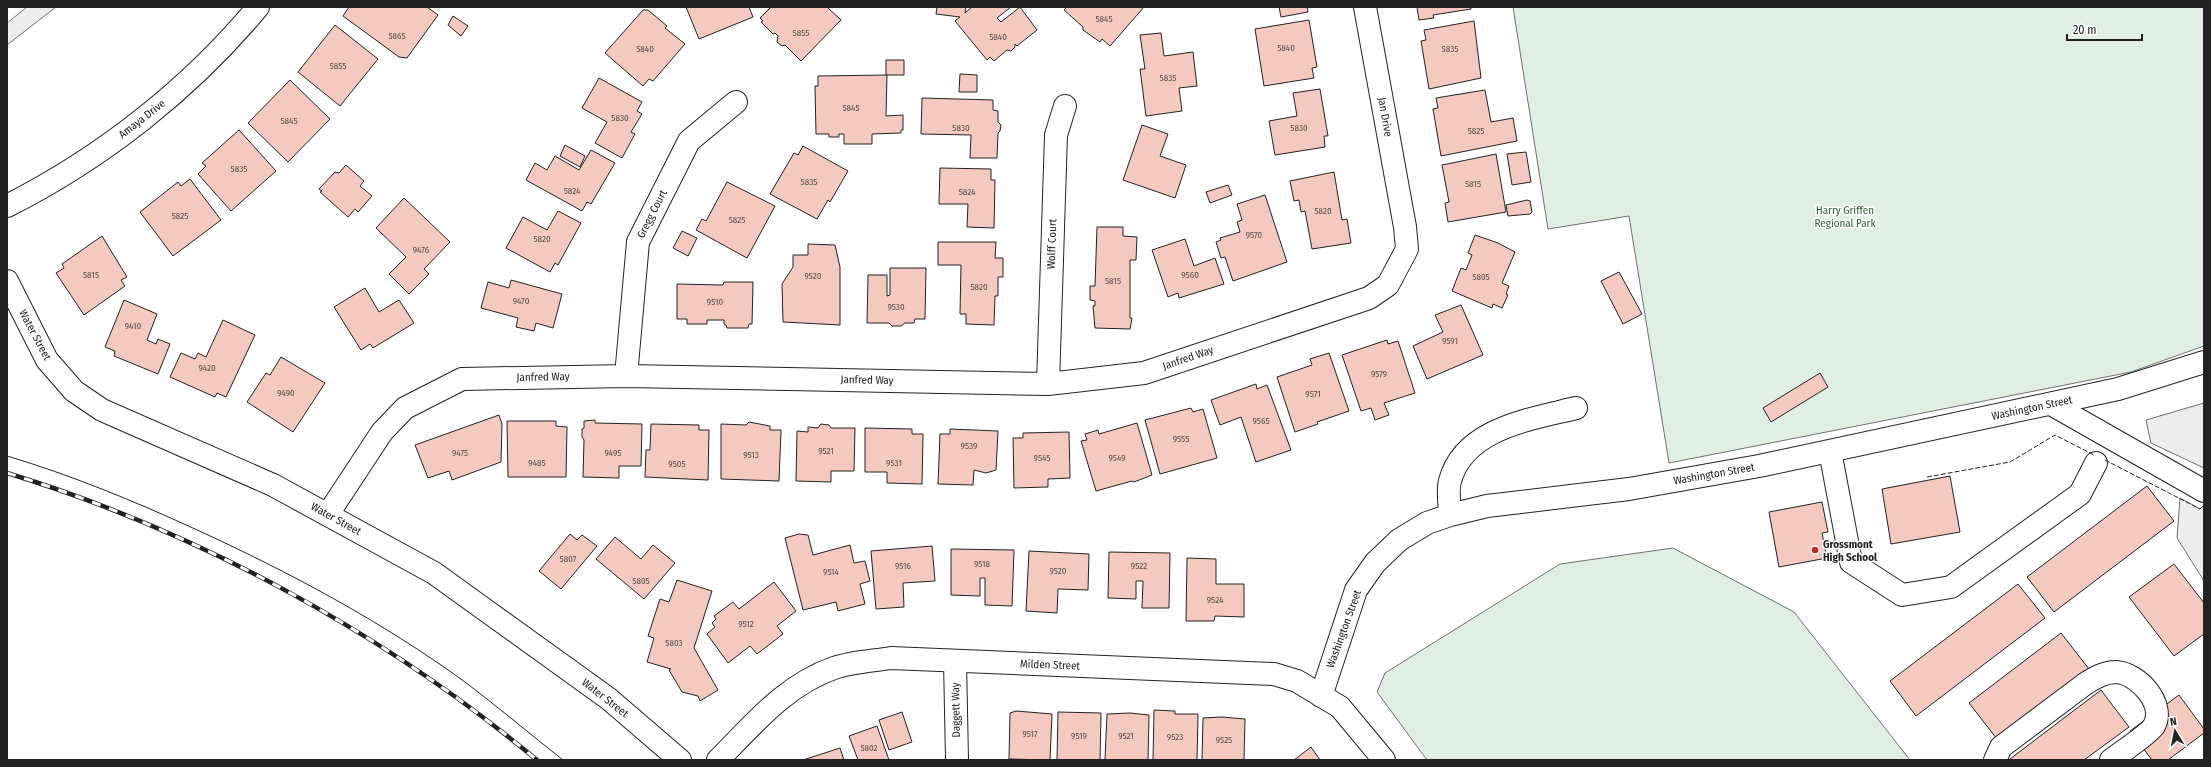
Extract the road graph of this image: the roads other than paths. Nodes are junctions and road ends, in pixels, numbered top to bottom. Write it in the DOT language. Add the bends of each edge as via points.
graph roads {
  1 [pos="258,7"];
  2 [pos="1365,7"];
  3 [pos="736,102"];
  4 [pos="1065,106"];
  5 [pos="7,206"];
  6 [pos="1405,227"];
  7 [pos="7,281"];
  8 [pos="2204,362"];
  9 [pos="626,376"];
  10 [pos="1048,384"];
  11 [pos="2051,404"];
  12 [pos="1576,408"];
  13 [pos="1830,451"];
  14 [pos="2096,463"];
  15 [pos="2204,491"];
  16 [pos="328,514"];
  17 [pos="1450,515"];
  18 [pos="955,661"];
  19 [pos="1321,696"];
  20 [pos="680,760"];
  21 [pos="718,760"];
  22 [pos="957,760"];
  23 [pos="1384,760"];
  24 [pos="1995,760"];
  25 [pos="2111,760"];
  1 -- 5 [label="street, Amaya Drive" via="210,59 124,134 77,166"];
  2 -- 6 [label="street, Jan Drive"];
  3 -- 9 [label="street, Gregg Court" via="689,141 638,242"];
  4 -- 10 [label="street, Wolff Court" via="1056,135"];
  6 -- 10 [label="street, Janfred Way" via="1407,249 1388,285 1369,298 1144,373"];
  7 -- 16 [label="street, Water Street" via="47,360 74,391 102,410 274,485"];
  8 -- 11 [label="street, Washington Street" via="2118,389"];
  9 -- 10 [label="street, Janfred Way"];
  9 -- 16 [label="street, Janfred Way" via="462,379 405,408 382,432"];
  11 -- 13 [label="street, Washington Street"];
  11 -- 15 [label="street"];
  12 -- 17 [label="street" via="1507,426 1484,438 1460,458 1450,482"];
  13 -- 14 [label="street" via="1851,562 1902,595 1950,586 2080,494"];
  13 -- 17 [label="street, Washington Street" via="1629,489 1487,506"];
  16 -- 20 [label="street, Water Street" via="434,573 609,699"];
  17 -- 19 [label="street, Washington Street" via="1427,523 1399,540 1375,563 1356,590"];
  18 -- 19 [label="street, Milden Street" via="1274,674 1297,681"];
  18 -- 21 [label="street, Milden Street" via="891,658 834,668 800,683 774,703"];
  18 -- 22 [label="street, Daggett Way"];
  19 -- 23 [label="street, Milden Street" via="1340,707"];
  24 -- 25 [label="street" via="2001,747 2085,684 2100,675 2115,672 2129,674 2145,688 2155,703 2158,715 2153,727"];
}
